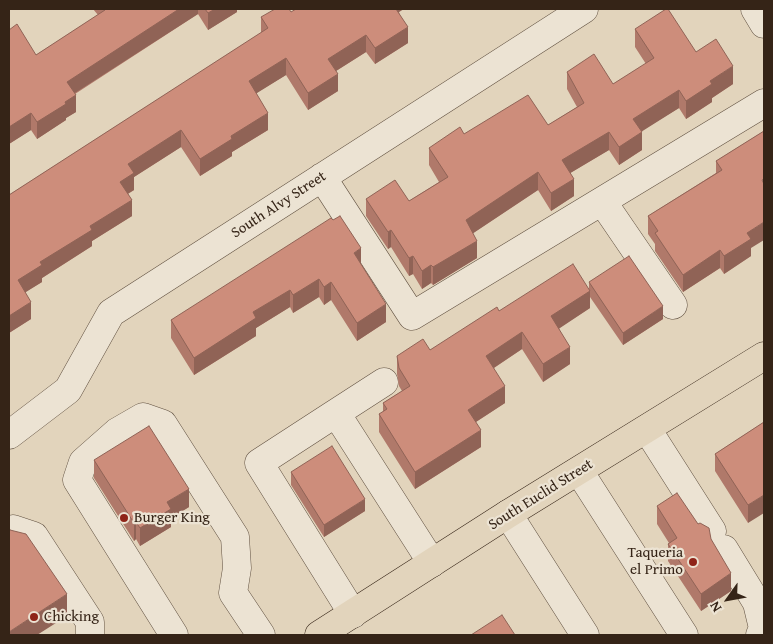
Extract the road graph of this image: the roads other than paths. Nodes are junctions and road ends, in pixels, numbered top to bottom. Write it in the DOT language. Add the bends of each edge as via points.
graph roads {
  1 [pos="584,9"];
  2 [pos="755,9"];
  3 [pos="764,24"];
  4 [pos="764,103"];
  5 [pos="322,177"];
  6 [pos="602,201"];
  7 [pos="673,304"];
  8 [pos="764,356"];
  9 [pos="384,382"];
  10 [pos="336,413"];
  11 [pos="647,428"];
  12 [pos="9,435"];
  13 [pos="579,471"];
  14 [pos="508,514"];
  15 [pos="9,531"];
  16 [pos="432,563"];
  17 [pos="350,623"];
  18 [pos="90,635"];
  19 [pos="174,635"];
  20 [pos="261,635"];
  21 [pos="319,635"];
  22 [pos="585,635"];
  23 [pos="684,635"];
  24 [pos="760,635"];
  1 -- 5 [label="street, South Alvy Street"];
  2 -- 3 [label="street"];
  4 -- 6 [label="street"];
  5 -- 6 [label="street" via="412,316"];
  5 -- 12 [label="street, South Alvy Street" via="111,313 68,390"];
  6 -- 7 [label="street"];
  8 -- 11 [label="main road, South Euclid Street"];
  9 -- 10 [label="street"];
  10 -- 16 [label="street"];
  10 -- 17 [label="street" via="259,464"];
  11 -- 13 [label="main road, South Euclid Street"];
  11 -- 24 [label="street" via="757,603 763,628"];
  13 -- 14 [label="main road, South Euclid Street"];
  13 -- 23 [label="street"];
  14 -- 16 [label="main road, South Euclid Street"];
  14 -- 22 [label="street"];
  15 -- 18 [label="street" via="13,529 34,536 90,622"];
  16 -- 17 [label="main road, South Euclid Street"];
  17 -- 21 [label="main road, South Euclid Street"];
  19 -- 20 [label="street" via="77,480 83,462 117,432 143,417 163,424 235,537 233,593"];
}
